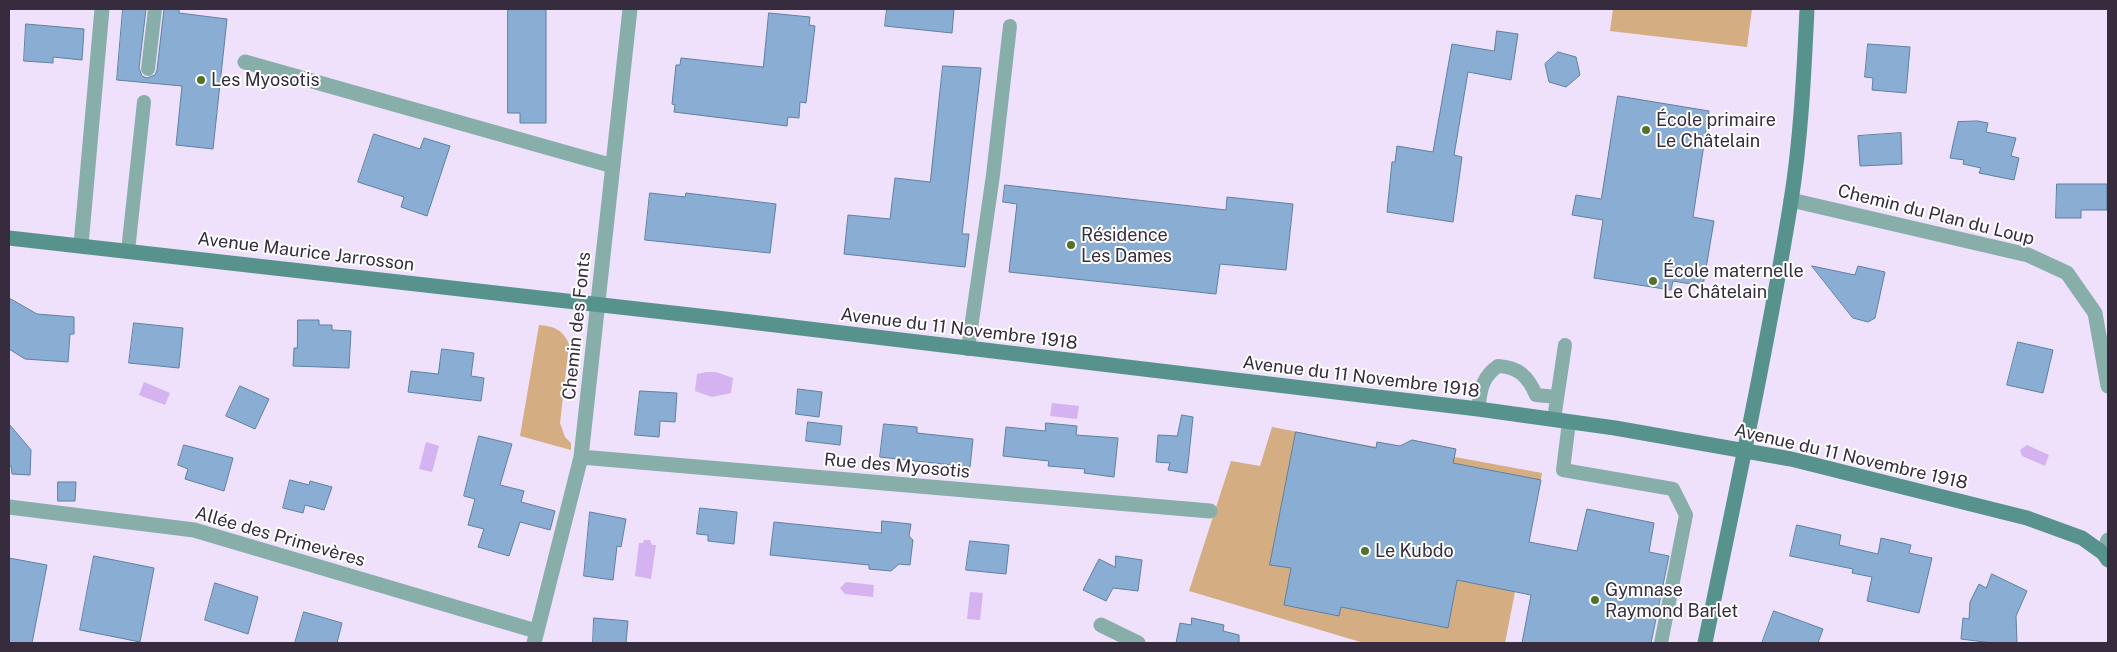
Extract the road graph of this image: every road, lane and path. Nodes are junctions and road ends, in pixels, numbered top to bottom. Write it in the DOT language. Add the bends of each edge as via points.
graph roads {
  1 [pos="102,9"];
  2 [pos="155,9"];
  3 [pos="630,9"];
  4 [pos="1807,9"];
  5 [pos="1010,26"];
  6 [pos="245,62"];
  7 [pos="148,69"];
  8 [pos="144,102"];
  9 [pos="613,166"];
  10 [pos="1791,200"];
  11 [pos="9,238"];
  12 [pos="82,245"];
  13 [pos="128,251"];
  14 [pos="599,305"];
  15 [pos="1565,345"];
  16 [pos="968,349"];
  17 [pos="2108,376"];
  18 [pos="1558,398"];
  19 [pos="1478,409"];
  20 [pos="1562,420"];
  21 [pos="1745,450"];
  22 [pos="580,457"];
  23 [pos="9,507"];
  24 [pos="1210,511"];
  25 [pos="2107,551"];
  26 [pos="1101,625"];
  27 [pos="535,637"];
  28 [pos="1138,643"];
  29 [pos="1661,643"];
  30 [pos="1705,643"];
  1 -- 12 [label="street"];
  2 -- 7 [label="lane"];
  3 -- 9 [label="street, Chemin des Fonts"];
  4 -- 10 [label="street" via="1803,92"];
  5 -- 16 [label="lane"];
  6 -- 9 [label="street"];
  8 -- 13 [label="lane"];
  9 -- 14 [label="street, Chemin des Fonts"];
  10 -- 17 [label="street, Chemin du Plan du Loup" via="2028,254 2067,273 2095,313"];
  10 -- 21 [label="street"];
  11 -- 12 [label="street, Avenue Maurice Jarrosson"];
  12 -- 13 [label="street, Avenue Maurice Jarrosson"];
  13 -- 14 [label="street, Avenue Maurice Jarrosson"];
  14 -- 16 [label="street, Avenue du 11 Novembre 1918"];
  14 -- 22 [label="street, Chemin des Fonts"];
  15 -- 18 [label="lane"];
  16 -- 19 [label="street, Avenue du 11 Novembre 1918"];
  18 -- 19 [label="lane" via="1536,395 1523,374 1512,367 1498,366 1487,374"];
  18 -- 20 [label="lane"];
  19 -- 20 [label="street, Avenue du 11 Novembre 1918"];
  20 -- 21 [label="street, Avenue du 11 Novembre 1918"];
  20 -- 29 [label="lane" via="1563,470 1673,489 1686,516"];
  21 -- 25 [label="street, Avenue du 11 Novembre 1918" via="1791,458 2027,518"];
  21 -- 30 [label="street"];
  22 -- 24 [label="street, Rue des Myosotis"];
  22 -- 27 [label="street, Chemin des Fonts"];
  23 -- 27 [label="street, Allée des Primevères" via="194,530"];
  26 -- 28 [label="street"];
}
